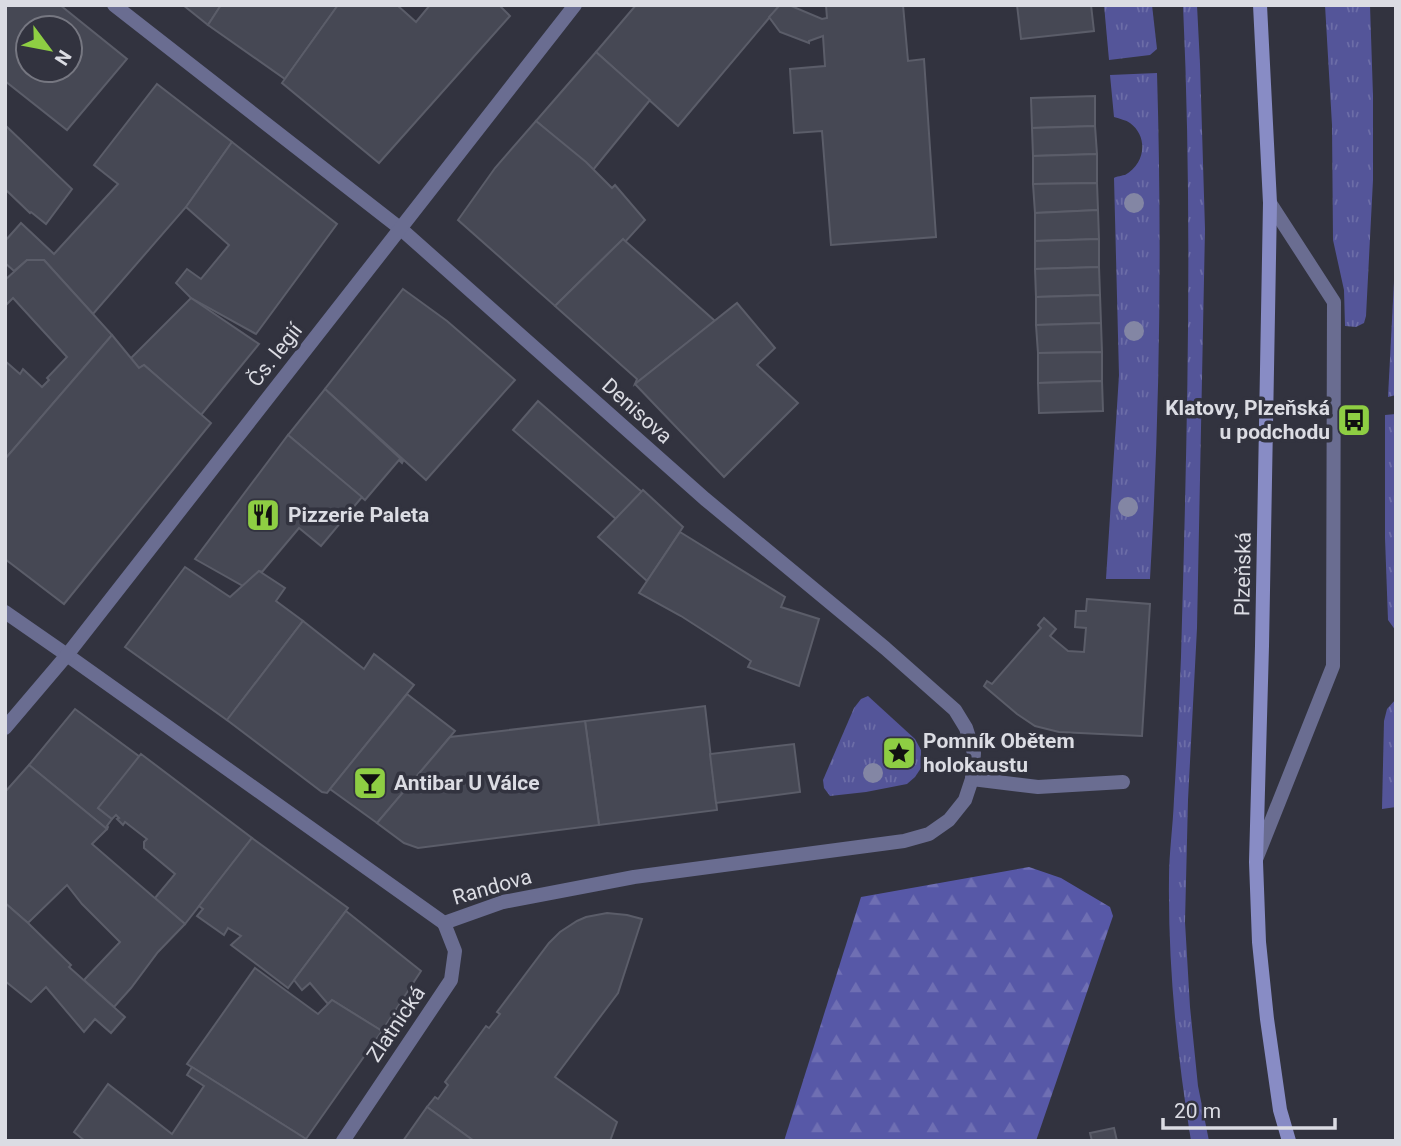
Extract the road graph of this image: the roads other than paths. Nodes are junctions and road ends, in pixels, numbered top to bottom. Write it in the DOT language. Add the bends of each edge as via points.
graph roads {
  1 [pos="114,5"];
  2 [pos="575,5"];
  3 [pos="1260,5"];
  4 [pos="1270,203"];
  5 [pos="401,229"];
  6 [pos="5,612"];
  7 [pos="67,655"];
  8 [pos="5,728"];
  9 [pos="972,779"];
  10 [pos="1124,782"];
  11 [pos="1256,862"];
  12 [pos="444,923"];
  13 [pos="343,1141"];
  14 [pos="1289,1141"];
  1 -- 5 [label="street, Denisova"];
  2 -- 5 [label="street, Čs. legií"];
  3 -- 4 [label="main road, Plzeňská"];
  4 -- 11 [label="main road, Plzeňská"];
  4 -- 11 [label="street" via="1334,302 1333,666"];
  5 -- 7 [label="street, Čs. legií"];
  5 -- 9 [label="street, Denisova" via="705,499 955,710 974,753"];
  6 -- 7 [label="street, Randova"];
  7 -- 8 [label="street, Čs. legií"];
  7 -- 12 [label="street, Randova"];
  9 -- 10 [label="street" via="1038,787"];
  9 -- 12 [label="street, Randova" via="965,800 949,820 929,834 904,841 634,877 503,902"];
  11 -- 14 [label="main road, Plzeňská" via="1267,1019"];
  12 -- 13 [label="street, Zlatnická" via="455,951 452,980"];
}
